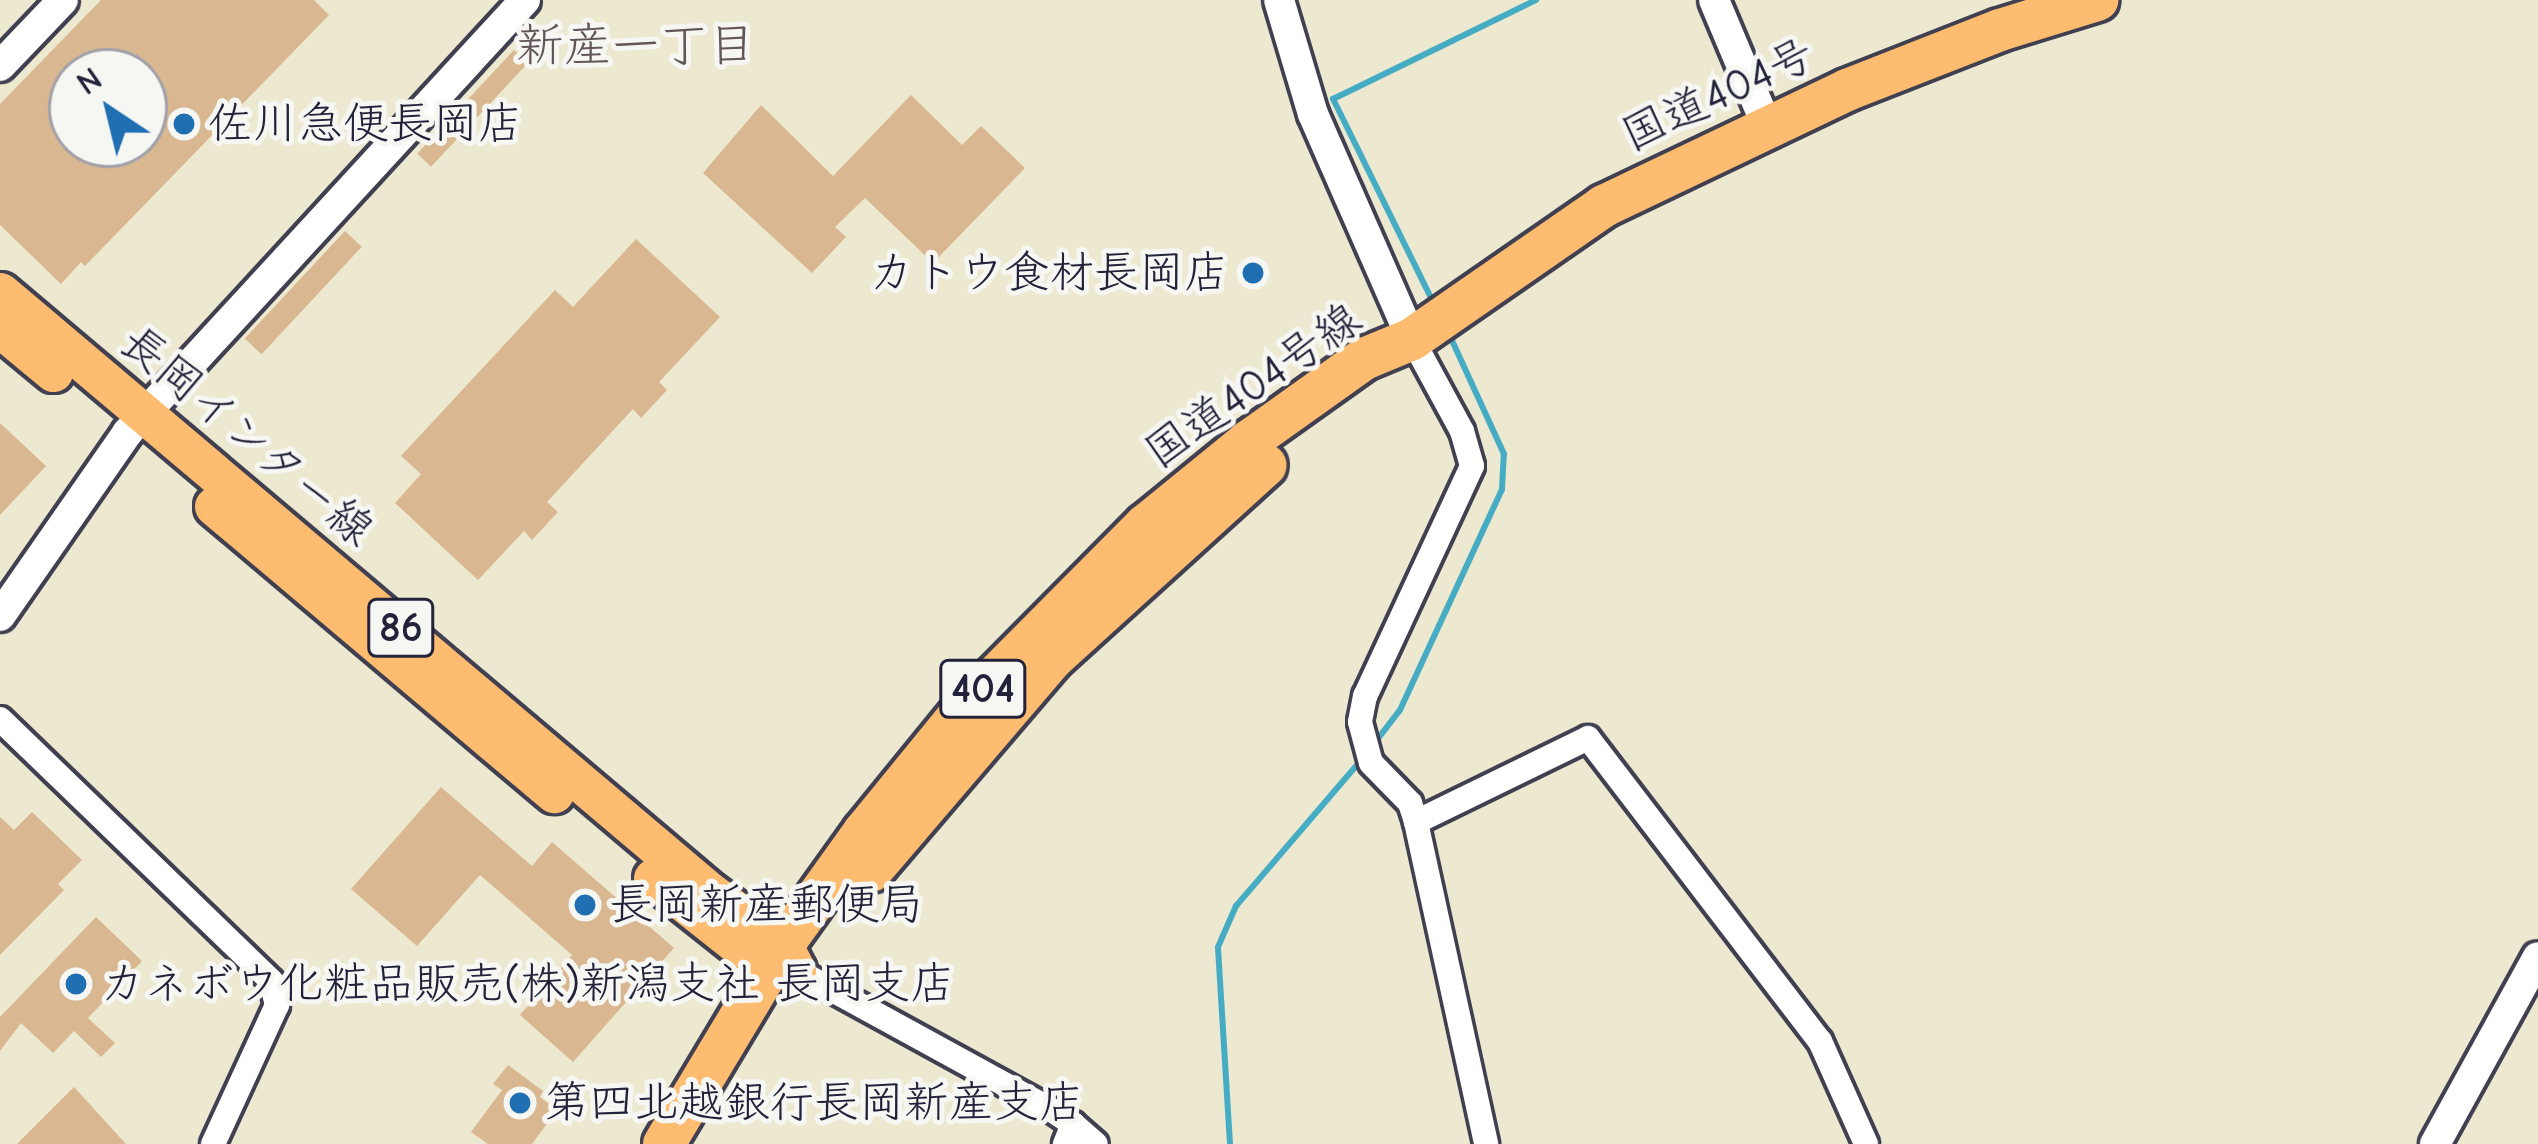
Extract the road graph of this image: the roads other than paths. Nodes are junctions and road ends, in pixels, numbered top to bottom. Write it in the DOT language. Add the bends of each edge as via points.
graph roads {
  1 [pos="63,0"];
  2 [pos="525,0"];
  3 [pos="1279,0"];
  4 [pos="1714,0"];
  5 [pos="2097,0"];
  6 [pos="0,66"];
  7 [pos="1766,124"];
  8 [pos="0,292"];
  9 [pos="0,328"];
  10 [pos="1412,340"];
  11 [pos="135,423"];
  12 [pos="0,616"];
  13 [pos="0,719"];
  14 [pos="1416,822"];
  15 [pos="2538,957"];
  16 [pos="782,961"];
  17 [pos="1069,1134"];
  18 [pos="213,1144"];
  19 [pos="664,1144"];
  20 [pos="694,1144"];
  21 [pos="1096,1144"];
  22 [pos="1486,1144"];
  23 [pos="1866,1144"];
  24 [pos="2435,1144"];
  1 -- 6 [label="street"];
  2 -- 11 [label="street"];
  3 -- 10 [label="street" via="1313,114"];
  4 -- 7 [label="street"];
  5 -- 7 [label="highway, 国道404号 / 404"];
  7 -- 10 [label="highway, 国道404号 / 404" via="1604,206"];
  8 -- 11 [label="main road, 長岡インター線 / 86"];
  9 -- 11 [label="main road, 長岡インター線 / 86"];
  10 -- 14 [label="street" via="1462,431 1472,466 1360,722 1371,764 1410,803"];
  10 -- 16 [label="highway, 国道404号線 / 404" via="1364,359 1146,525 971,701 864,832"];
  11 -- 12 [label="street"];
  11 -- 16 [label="main road, 長岡インター線 / 86" via="695,915"];
  13 -- 18 [label="street" via="271,980 277,1005"];
  14 -- 22 [label="street"];
  14 -- 23 [label="street" via="1588,738 1820,1042"];
  15 -- 24 [label="street"];
  16 -- 17 [label="street"];
  16 -- 19 [label="highway, 国道404号線 / 404"];
  16 -- 20 [label="highway, 国道404号線 / 404"];
  17 -- 21 [label="street"];
}
